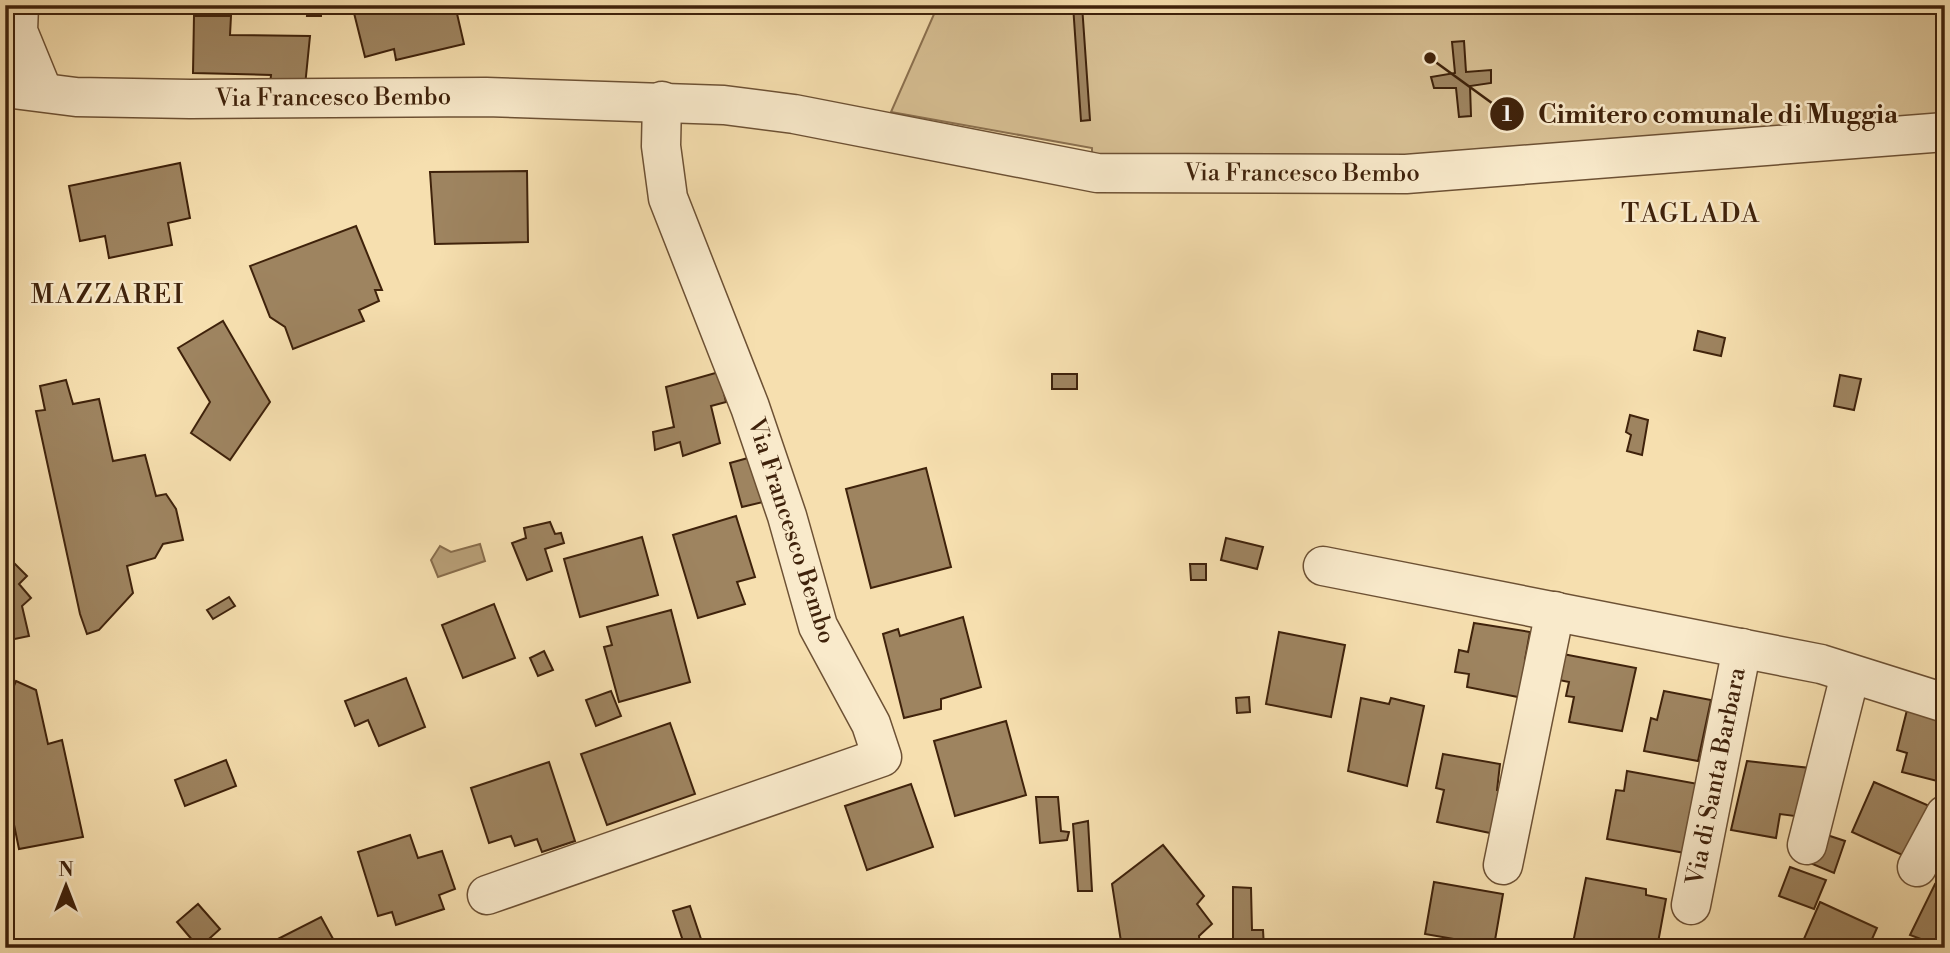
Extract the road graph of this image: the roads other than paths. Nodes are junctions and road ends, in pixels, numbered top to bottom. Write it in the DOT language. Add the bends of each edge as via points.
graph roads {
  1 [pos="19,5"];
  2 [pos="5,88"];
  3 [pos="43,92"];
  4 [pos="662,101"];
  5 [pos="1945,132"];
  6 [pos="1323,566"];
  7 [pos="1555,611"];
  8 [pos="1742,649"];
  9 [pos="1850,675"];
  10 [pos="1945,703"];
  11 [pos="1945,815"];
  12 [pos="1807,845"];
  13 [pos="1503,865"];
  14 [pos="1917,867"];
  15 [pos="487,895"];
  16 [pos="1691,905"];
  1 -- 3 [label="street" via="18,31"];
  2 -- 3 [label="street, Via Francesco Bembo"];
  3 -- 4 [label="street, Via Francesco Bembo" via="190,99"];
  4 -- 5 [label="street, Via Francesco Bembo" via="794,114 1097,173 1406,174"];
  4 -- 15 [label="street, Via Francesco Bembo" via="660,146 668,198 750,407 818,626 871,724 882,757"];
  6 -- 7 [label="street, Via di Santa Barbara"];
  7 -- 8 [label="street, Via di Santa Barbara"];
  7 -- 13 [label="street"];
  8 -- 9 [label="street, Via di Santa Barbara" via="1821,664"];
  8 -- 16 [label="street, Via di Santa Barbara"];
  9 -- 10 [label="street, Via di Santa Barbara"];
  9 -- 12 [label="street"];
  11 -- 14 [label="street"];
}
